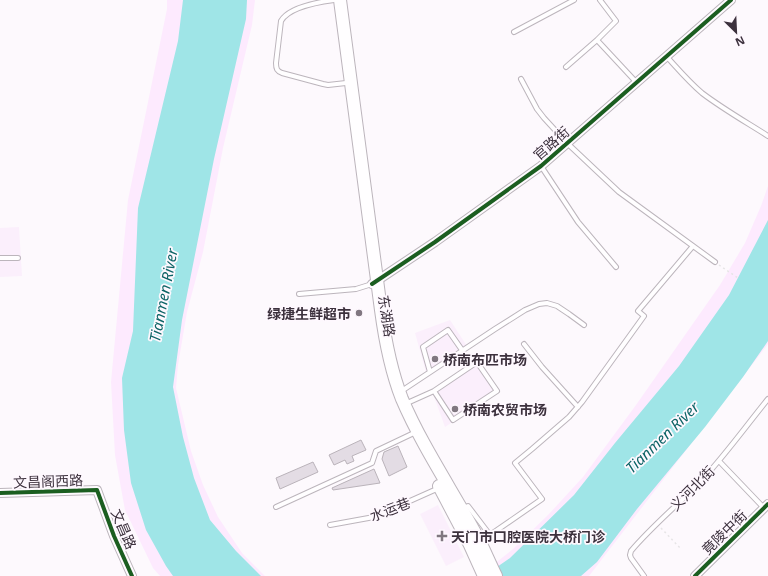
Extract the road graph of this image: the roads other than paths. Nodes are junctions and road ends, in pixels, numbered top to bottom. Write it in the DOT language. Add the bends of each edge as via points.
graph roads {
  1 [pos="335,0"];
  2 [pos="340,0"];
  3 [pos="574,0"];
  4 [pos="600,0"];
  5 [pos="731,0"];
  6 [pos="514,32"];
  7 [pos="597,40"];
  8 [pos="667,57"];
  9 [pos="566,67"];
  10 [pos="521,79"];
  11 [pos="346,83"];
  12 [pos="637,83"];
  13 [pos="768,136"];
  14 [pos="567,143"];
  15 [pos="541,166"];
  16 [pos="693,246"];
  17 [pos="0,258"];
  18 [pos="18,258"];
  19 [pos="715,262"];
  20 [pos="616,267"];
  21 [pos="374,283"];
  22 [pos="299,294"];
  23 [pos="584,325"];
  24 [pos="524,344"];
  25 [pos="462,350"];
  26 [pos="430,372"];
  27 [pos="434,391"];
  28 [pos="398,394"];
  29 [pos="768,399"];
  30 [pos="405,404"];
  31 [pos="578,407"];
  32 [pos="415,432"];
  33 [pos="719,461"];
  34 [pos="443,486"];
  35 [pos="96,490"];
  36 [pos="0,494"];
  37 [pos="276,507"];
  38 [pos="767,509"];
  39 [pos="461,510"];
  40 [pos="330,525"];
  41 [pos="474,543"];
  42 [pos="132,576"];
  43 [pos="484,576"];
  44 [pos="496,576"];
  45 [pos="644,576"];
  46 [pos="695,576"];
  1 -- 11 [label="main road, 东湖路"];
  1 -- 11 [label="lane" via="310,4 286,14 281,21 276,67 282,73 323,84"];
  2 -- 21 [label="main road, 东湖路"];
  3 -- 6 [label="lane"];
  4 -- 7 [label="lane" via="616,21"];
  5 -- 8 [label="street, 官路街"];
  7 -- 9 [label="lane"];
  7 -- 12 [label="lane"];
  8 -- 12 [label="street, 官路街"];
  8 -- 13 [label="lane" via="702,92"];
  10 -- 14 [label="lane" via="544,118"];
  11 -- 21 [label="main road, 东湖路"];
  12 -- 14 [label="street, 官路街"];
  14 -- 15 [label="street, 官路街"];
  14 -- 16 [label="lane" via="619,192"];
  15 -- 20 [label="lane" via="578,222"];
  15 -- 21 [label="street, 官路街"];
  16 -- 19 [label="lane"];
  16 -- 31 [label="lane" via="638,312 644,316"];
  17 -- 18 [label="lane"];
  21 -- 22 [label="lane" via="356,289"];
  21 -- 28 [label="main road, 东湖路" via="380,343 387,372"];
  23 -- 25 [label="lane" via="556,306 539,304 525,310"];
  24 -- 31 [label="lane"];
  25 -- 26 [label="lane"];
  25 -- 26 [label="lane" via="448,330 423,347"];
  26 -- 28 [label="lane"];
  27 -- 27 [label="lane" via="477,362 497,391 453,420"];
  27 -- 30 [label="lane"];
  28 -- 30 [label="main road, 东湖路"];
  28 -- 32 [label="main road, 东湖路"];
  29 -- 33 [label="lane, 义河北街"];
  30 -- 32 [label="main road, 东湖路"];
  31 -- 39 [label="lane" via="515,463 542,499 490,535 468,506"];
  32 -- 34 [label="main road, 东湖路"];
  32 -- 37 [label="lane" via="376,451 372,463"];
  33 -- 38 [label="lane"];
  33 -- 45 [label="lane, 义河北街" via="631,551 631,558"];
  34 -- 39 [label="main road, 东湖路"];
  34 -- 40 [label="lane, 水运巷" via="374,517"];
  34 -- 41 [label="main road, 东湖路"];
  35 -- 36 [label="street, 文昌阁西路"];
  35 -- 42 [label="street, 文昌路"];
  38 -- 46 [label="street, 竟陵中街"];
  39 -- 41 [label="main road, 东湖路"];
  41 -- 43 [label="main road"];
  41 -- 44 [label="main road"];
}
